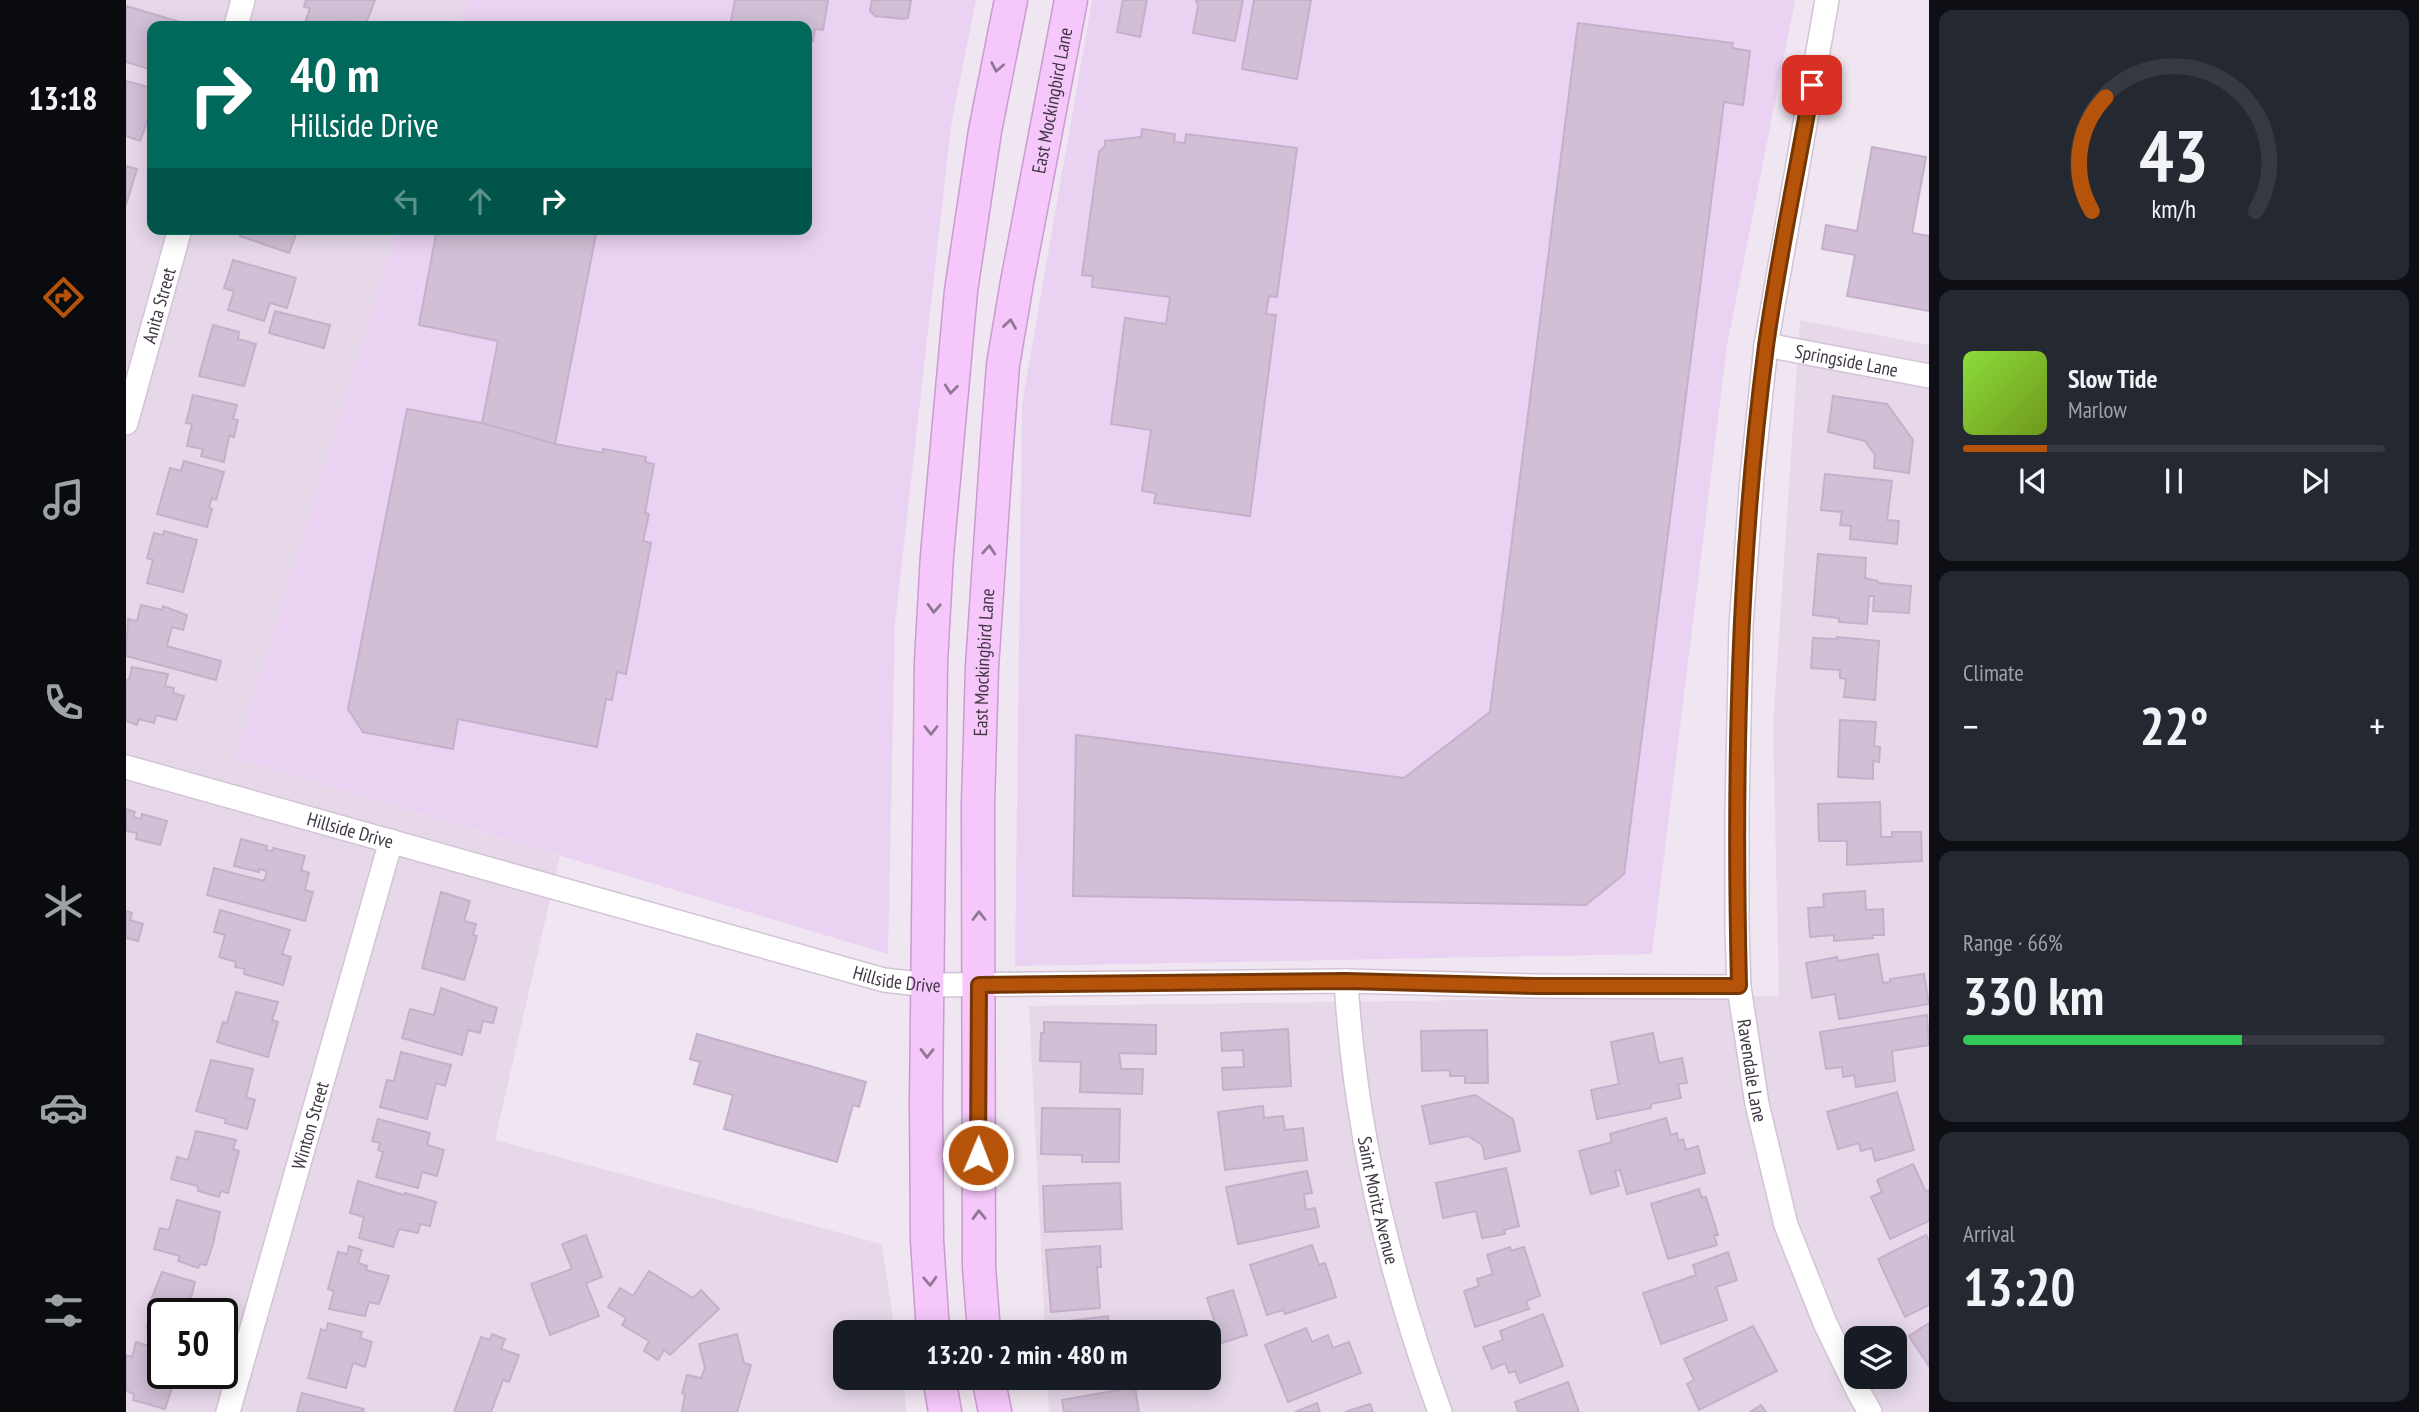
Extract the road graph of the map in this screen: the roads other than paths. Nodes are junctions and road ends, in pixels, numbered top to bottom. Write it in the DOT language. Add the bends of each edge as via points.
graph roads {
  1 [pos="243,0"];
  2 [pos="1011,0"];
  3 [pos="1071,0"];
  4 [pos="1827,0"];
  5 [pos="237,21"];
  6 [pos="178,235"];
  7 [pos="1766,345"];
  8 [pos="1929,376"];
  9 [pos="126,423"];
  10 [pos="126,767"];
  11 [pos="391,841"];
  12 [pos="1346,981"];
  13 [pos="928,985"];
  14 [pos="979,985"];
  15 [pos="1739,986"];
  16 [pos="932,1320"];
  17 [pos="983,1320"];
  18 [pos="941,1390"];
  19 [pos="991,1390"];
  20 [pos="228,1412"];
  21 [pos="945,1412"];
  22 [pos="995,1412"];
  23 [pos="1440,1412"];
  24 [pos="1870,1412"];
  1 -- 5 [label="street"];
  2 -- 13 [label="main road, one-way" via="985,131 946,428 931,662"];
  14 -- 3 [label="main road, East Mockingbird Lane, one-way" via="982,667 1003,365"];
  4 -- 7 [label="street, Ravendale Lane"];
  6 -- 9 [label="street, Anita Street"];
  7 -- 8 [label="street, Springside Lane"];
  7 -- 15 [label="street, Ravendale Lane" via="1741,626"];
  10 -- 11 [label="street, Hillside Drive"];
  11 -- 13 [label="street, Hillside Drive" via="884,980"];
  11 -- 20 [label="street, Winton Street"];
  12 -- 14 [label="street, Hillside Drive"];
  12 -- 15 [label="street, Hillside Drive"];
  12 -- 23 [label="street, Saint Moritz Avenue" via="1360,1112 1384,1237"];
  13 -- 14 [label="street, Hillside Drive"];
  13 -- 16 [label="main road, one-way" via="927,1213"];
  17 -- 14 [label="main road, East Mockingbird Lane, one-way"];
  15 -- 24 [label="street, Ravendale Lane" via="1757,1104 1786,1225 1825,1322"];
  18 -- 21 [label="main road"];
  19 -- 22 [label="main road"];
}
